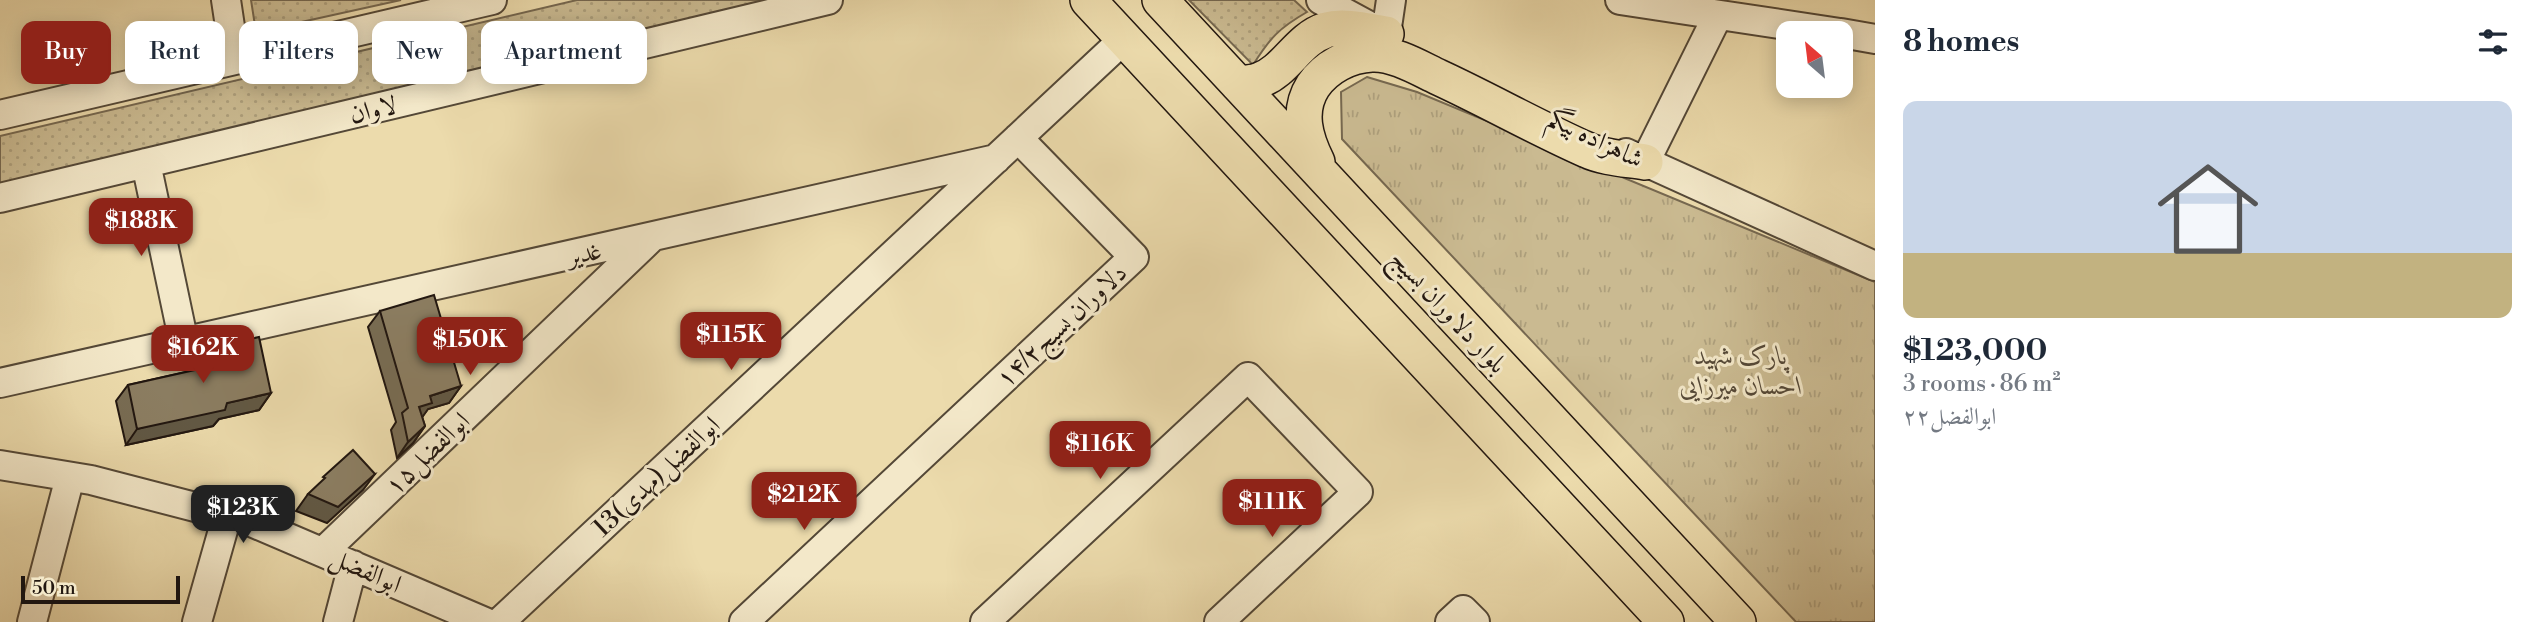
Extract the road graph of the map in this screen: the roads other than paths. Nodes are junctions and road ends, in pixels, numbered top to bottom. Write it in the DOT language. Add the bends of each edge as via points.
graph roads {
  1 [pos="226,0"];
  2 [pos="492,0"];
  3 [pos="828,0"];
  4 [pos="1088,0"];
  5 [pos="1160,0"];
  6 [pos="1321,0"];
  7 [pos="1391,0"];
  8 [pos="1620,0"];
  9 [pos="1718,15"];
  10 [pos="1776,23"];
  11 [pos="1386,34"];
  12 [pos="1853,35"];
  13 [pos="1875,38"];
  14 [pos="1124,39"];
  15 [pos="235,60"];
  16 [pos="1238,84"];
  17 [pos="0,115"];
  18 [pos="1018,138"];
  19 [pos="996,159"];
  20 [pos="1645,162"];
  21 [pos="146,163"];
  22 [pos="1323,175"];
  23 [pos="0,198"];
  24 [pos="651,238"];
  25 [pos="1875,266"];
  26 [pos="184,343"];
  27 [pos="0,383"];
  28 [pos="0,465"];
  29 [pos="70,477"];
  30 [pos="227,516"];
  31 [pos="324,552"];
  32 [pos="354,565"];
  33 [pos="32,622"];
  34 [pos="197,622"];
  35 [pos="338,622"];
  36 [pos="485,622"];
  37 [pos="500,622"];
  38 [pos="744,622"];
  39 [pos="985,622"];
  40 [pos="1219,622"];
  41 [pos="1665,622"];
  42 [pos="1738,622"];
  1 -- 15 [label="street"];
  2 -- 15 [label="street"];
  3 -- 21 [label="street, لاوان"];
  4 -- 14 [label="main road, بلوار دلاوران بسیج"];
  5 -- 16 [label="main road, بلوار دلاوران بسیج"];
  6 -- 11 [label="street, شاهزاده بیگم"];
  7 -- 11 [label="street"];
  8 -- 9 [label="street"];
  9 -- 10 [label="street"];
  9 -- 20 [label="street"];
  11 -- 16 [label="main road" via="1324,31 1261,80"];
  11 -- 20 [label="street, شاهزاده بیگم"];
  12 -- 13 [label="street"];
  14 -- 18 [label="street"];
  14 -- 41 [label="main road, بلوار دلاوران بسیج"];
  15 -- 17 [label="street"];
  16 -- 22 [label="main road, بلوار دلاوران بسیج"];
  18 -- 19 [label="street"];
  18 -- 38 [label="street, ۱۴/۲دلاوران بسیج" via="1134,257"];
  19 -- 24 [label="street, غدیر"];
  19 -- 37 [label="street, 13ابوالفضل(مهدی)"];
  20 -- 22 [label="main road" via="1590,152 1426,71 1374,54 1340,62 1323,75 1307,99 1304,125"];
  20 -- 25 [label="street, شاهزاده بیگم"];
  21 -- 23 [label="street, لاوان"];
  21 -- 26 [label="street"];
  22 -- 42 [label="main road, بلوار دلاوران بسیج"];
  24 -- 26 [label="street, غدیر"];
  24 -- 31 [label="street, ابوالفضل۱۵"];
  26 -- 27 [label="street, غدیر"];
  28 -- 29 [label="street, ابوالفضل"];
  29 -- 30 [label="street, ابوالفضل"];
  29 -- 33 [label="street"];
  30 -- 31 [label="street, ابوالفضل"];
  30 -- 34 [label="street"];
  31 -- 32 [label="street, ابوالفضل"];
  32 -- 35 [label="street"];
  32 -- 36 [label="street, ابوالفضل"];
  39 -- 40 [label="street" via="1248,377 1358,492"];
}
